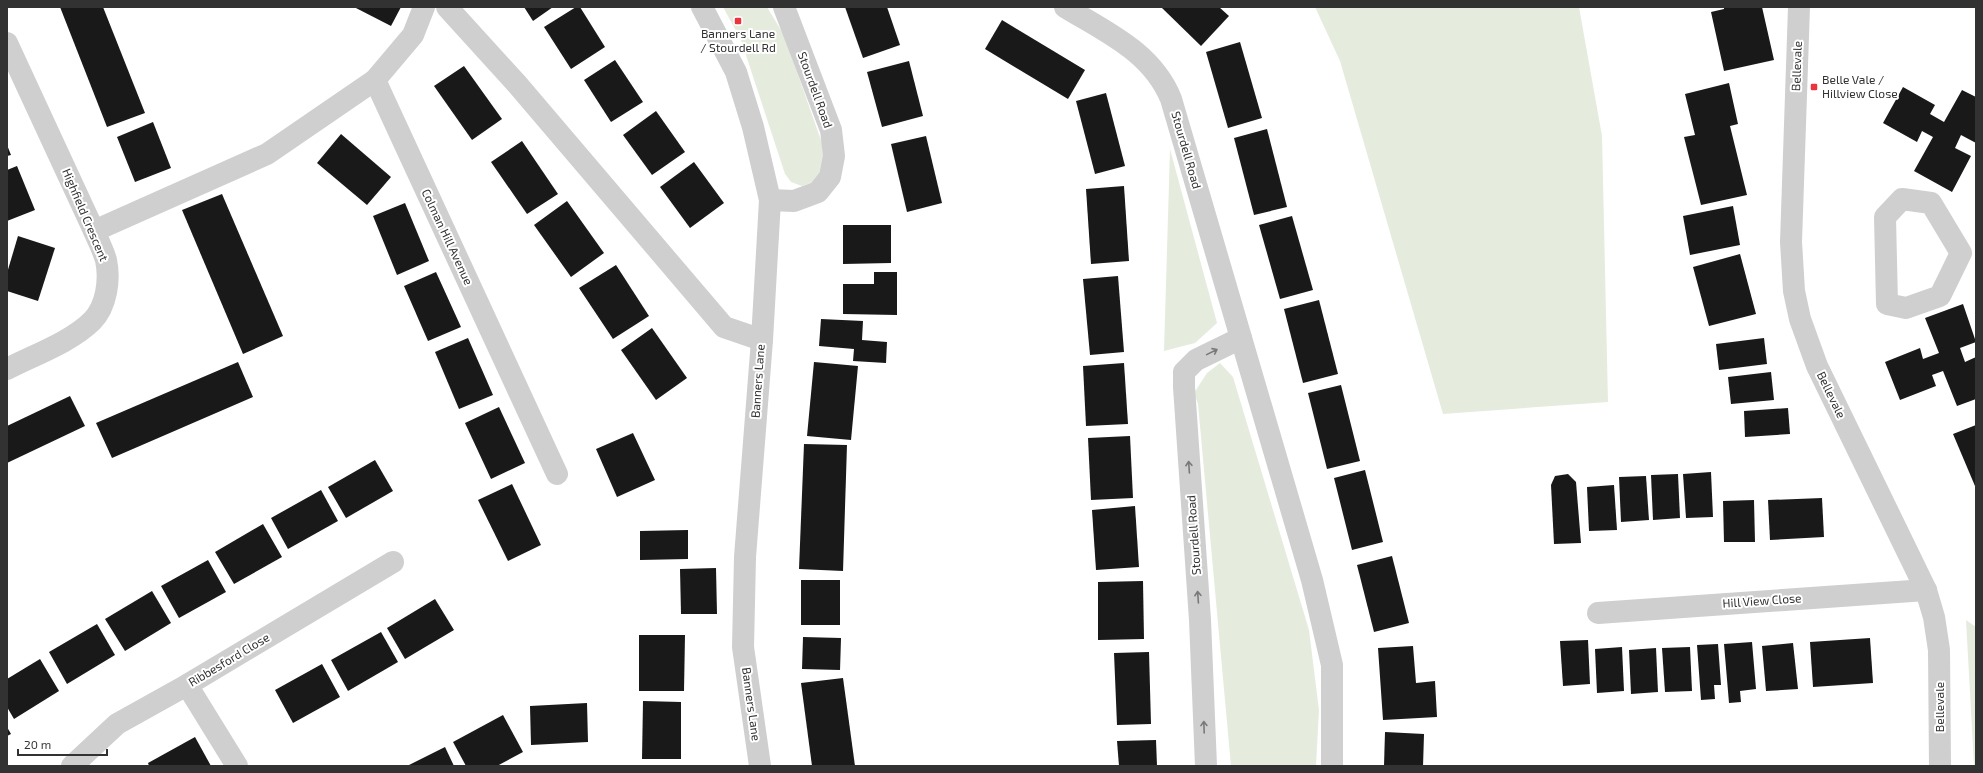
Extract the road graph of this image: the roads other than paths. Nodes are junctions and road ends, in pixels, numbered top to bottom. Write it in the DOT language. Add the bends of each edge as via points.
graph roads {
  1 [pos="424,7"];
  2 [pos="447,7"];
  3 [pos="702,7"];
  4 [pos="784,7"];
  5 [pos="1065,7"];
  6 [pos="1799,7"];
  7 [pos="7,43"];
  8 [pos="375,80"];
  9 [pos="770,200"];
  10 [pos="94,231"];
  11 [pos="1969,253"];
  12 [pos="1242,338"];
  13 [pos="762,340"];
  14 [pos="7,369"];
  15 [pos="557,474"];
  16 [pos="393,562"];
  17 [pos="1926,590"];
  18 [pos="1598,613"];
  19 [pos="187,685"];
  20 [pos="72,766"];
  21 [pos="237,766"];
  22 [pos="760,766"];
  23 [pos="1206,766"];
  24 [pos="1332,766"];
  25 [pos="1940,766"];
  1 -- 8 [label="street" via="413,36"];
  2 -- 13 [label="street" via="517,84 724,327"];
  3 -- 9 [label="street, Banners Lane" via="736,72 753,127"];
  4 -- 9 [label="street, Stourdell Road" via="831,130 834,156 830,177 818,192 794,201"];
  5 -- 12 [label="street, Stourdell Road" via="1132,48 1143,57 1164,83"];
  6 -- 17 [label="street, Bellevale" via="1791,242 1794,291 1800,319 1817,366"];
  7 -- 10 [label="street, Highfield Crescent"];
  8 -- 10 [label="street" via="267,154"];
  8 -- 15 [label="street, Colman Hill Avenue"];
  9 -- 13 [label="street, Banners Lane"];
  10 -- 14 [label="street, Highfield Crescent" via="106,260 108,282 104,302 93,320 72,336"];
  11 -- 11 [label="street" via="1940,296 1906,308 1887,304 1885,217 1902,200 1931,203"];
  23 -- 12 [label="street, Stourdell Road, one-way" via="1200,620 1184,372 1196,360"];
  12 -- 24 [label="street, Stourdell Road" via="1325,630 1332,665"];
  13 -- 22 [label="street, Banners Lane" via="745,557 743,646"];
  16 -- 19 [label="street, Ribbesford Close"];
  17 -- 18 [label="street, Hill View Close"];
  17 -- 25 [label="street, Bellevale" via="1934,617 1939,650"];
  19 -- 20 [label="street, Ribbesford Close" via="117,724"];
  19 -- 21 [label="street"];
}
